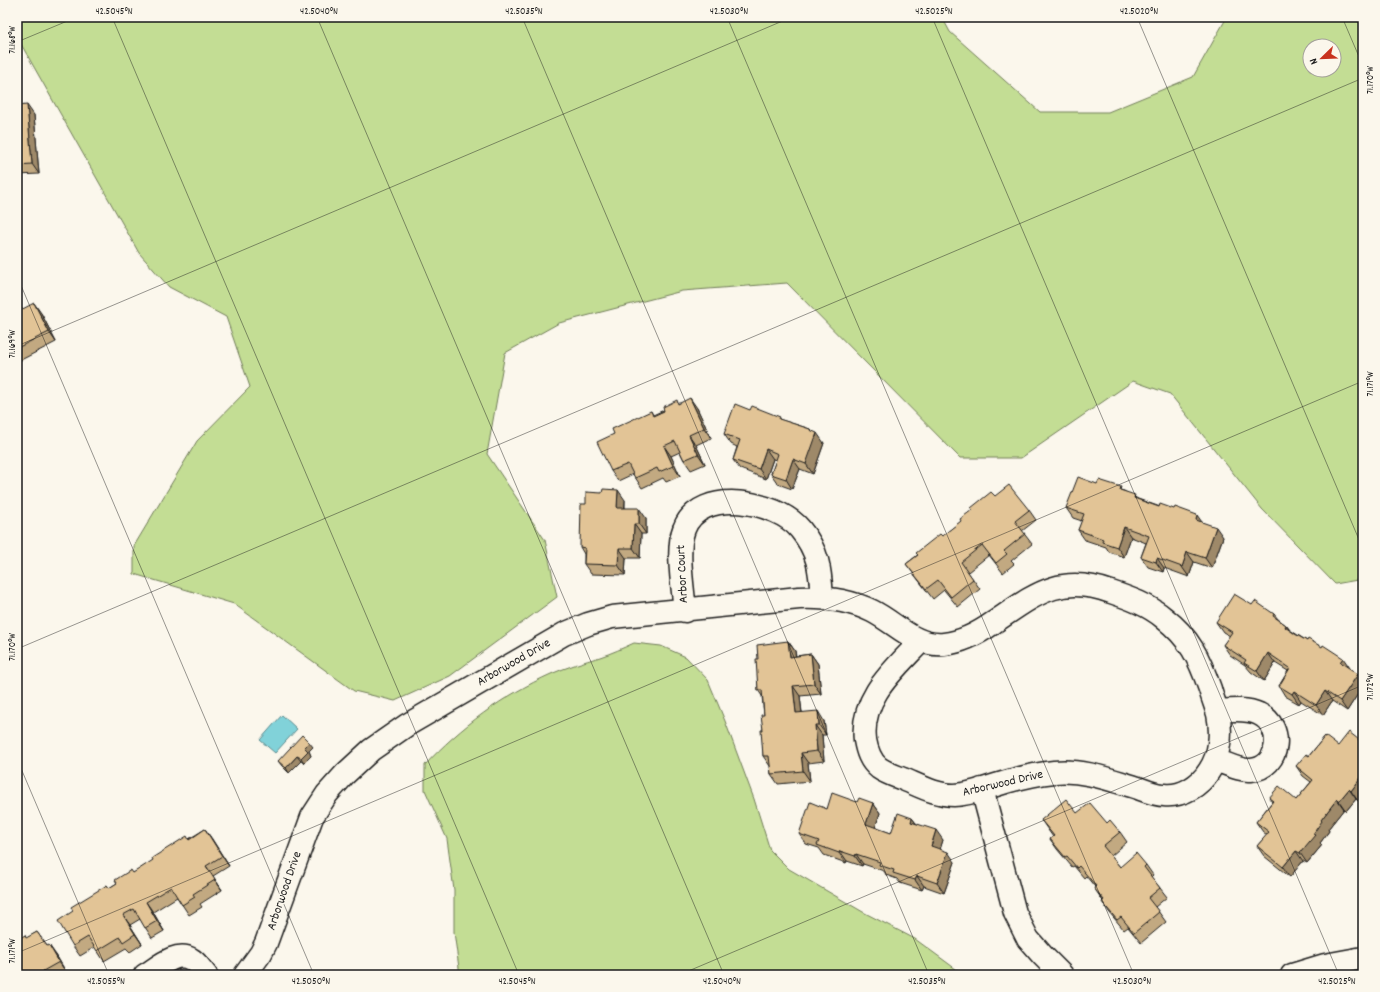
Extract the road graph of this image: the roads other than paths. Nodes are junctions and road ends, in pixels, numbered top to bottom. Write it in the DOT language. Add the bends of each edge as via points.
graph roads {
  1 [pos="822,597"];
  2 [pos="685,611"];
  3 [pos="921,641"];
  4 [pos="1217,711"];
  5 [pos="1215,760"];
  6 [pos="982,789"];
  7 [pos="1363,958"];
  8 [pos="145,975"];
  9 [pos="206,975"];
  10 [pos="245,975"];
  11 [pos="1062,975"];
  12 [pos="1292,975"];
  1 -- 2 [label="street, Arborwood Drive"];
  1 -- 2 [label="street, Arbor Court" via="819,563 812,546 799,528 779,514 759,506 747,503 720,503 697,511 683,530 681,554"];
  1 -- 3 [label="street, Arborwood Drive" via="844,601 872,612"];
  2 -- 10 [label="street, Arborwood Drive" via="612,617 575,629 414,720 371,750 334,786 312,817 266,943"];
  3 -- 4 [label="street, Arborwood Drive" via="943,644 961,640 985,629 1024,602 1063,585 1104,590 1139,603 1162,616 1178,630 1199,659"];
  3 -- 6 [label="street, Arborwood Drive" via="888,676 868,707 865,733 867,751 872,761 881,769 931,791 953,795"];
  4 -- 5 [label="street, Arborwood Drive" via="1220,734"];
  4 -- 5 [label="street" via="1249,711 1261,714 1272,725 1277,740 1272,758 1260,768 1243,769"];
  5 -- 6 [label="street, Arborwood Drive" via="1198,784 1184,792 1171,795 1157,794 1097,776 1070,772 1031,776"];
  6 -- 11 [label="street" via="1015,913 1028,939"];
  7 -- 12 [label="street" via="1331,963"];
  8 -- 9 [label="street" via="174,958 184,956 192,960"];
}
